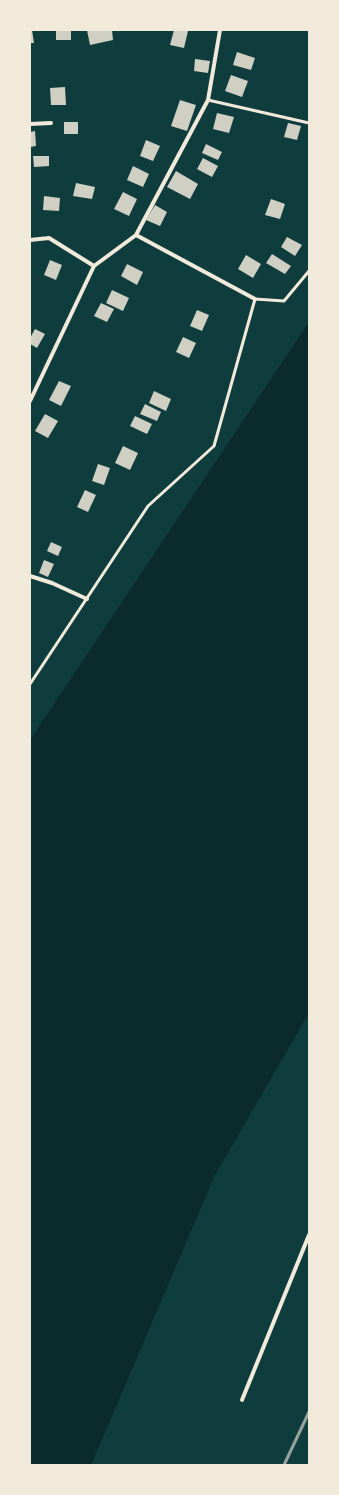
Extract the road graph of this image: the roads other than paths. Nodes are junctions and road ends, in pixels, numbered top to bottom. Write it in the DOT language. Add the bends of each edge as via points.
graph roads {
  1 [pos="220,30"];
  2 [pos="208,100"];
  3 [pos="51,123"];
  4 [pos="309,123"];
  5 [pos="30,124"];
  6 [pos="136,235"];
  7 [pos="30,240"];
  8 [pos="94,266"];
  9 [pos="309,271"];
  10 [pos="254,299"];
  11 [pos="30,401"];
  12 [pos="30,576"];
  13 [pos="87,599"];
  14 [pos="30,684"];
  15 [pos="309,1235"];
  16 [pos="242,1400"];
  1 -- 2 [label="street"];
  2 -- 4 [label="lane"];
  2 -- 6 [label="street"];
  3 -- 5 [label="street"];
  6 -- 8 [label="street"];
  6 -- 10 [label="street"];
  7 -- 8 [label="street" via="50,238"];
  8 -- 11 [label="street"];
  9 -- 10 [label="lane" via="284,301"];
  10 -- 13 [label="lane" via="214,446 148,506"];
  12 -- 13 [label="street"];
  13 -- 14 [label="lane"];
  15 -- 16 [label="street"];
}
